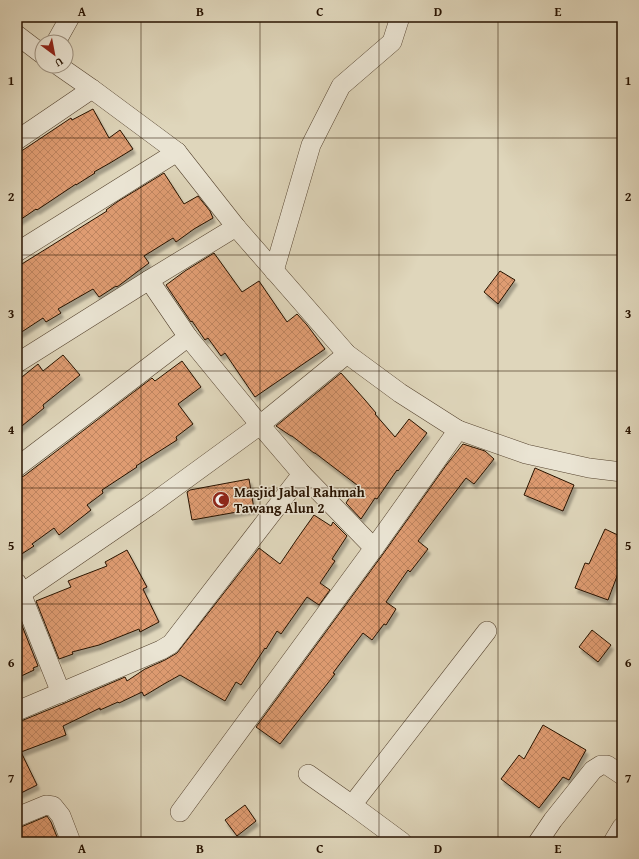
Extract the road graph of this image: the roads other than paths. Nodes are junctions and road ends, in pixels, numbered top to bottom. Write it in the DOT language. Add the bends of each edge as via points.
graph roads {
  1 [pos="70,17"];
  2 [pos="400,17"];
  3 [pos="60,34"];
  4 [pos="17,35"];
  5 [pos="34,48"];
  6 [pos="70,74"];
  7 [pos="92,89"];
  8 [pos="17,140"];
  9 [pos="177,152"];
  10 [pos="236,226"];
  11 [pos="17,252"];
  12 [pos="274,271"];
  13 [pos="149,280"];
  14 [pos="188,337"];
  15 [pos="347,354"];
  16 [pos="17,363"];
  17 [pos="260,425"];
  18 [pos="458,430"];
  19 [pos="17,467"];
  20 [pos="622,472"];
  21 [pos="302,474"];
  22 [pos="374,548"];
  23 [pos="19,590"];
  24 [pos="487,631"];
  25 [pos="60,693"];
  26 [pos="17,711"];
  27 [pos="308,774"];
  28 [pos="622,776"];
  29 [pos="352,805"];
  30 [pos="180,812"];
  31 [pos="17,817"];
  32 [pos="622,827"];
  33 [pos="70,842"];
  34 [pos="401,842"];
  35 [pos="538,842"];
  36 [pos="613,842"];
  1 -- 3 [label="street"];
  2 -- 12 [label="street" via="392,42 341,86 311,145"];
  4 -- 5 [label="street"];
  6 -- 7 [label="street"];
  7 -- 8 [label="street"];
  7 -- 9 [label="street"];
  9 -- 10 [label="street"];
  9 -- 11 [label="street"];
  10 -- 12 [label="street"];
  10 -- 13 [label="street"];
  12 -- 15 [label="street"];
  13 -- 14 [label="street"];
  13 -- 16 [label="street"];
  14 -- 17 [label="street"];
  14 -- 19 [label="street"];
  15 -- 17 [label="street"];
  15 -- 18 [label="street" via="400,393"];
  17 -- 21 [label="street"];
  17 -- 23 [label="street" via="149,506"];
  18 -- 20 [label="street" via="526,454 589,468"];
  18 -- 22 [label="street"];
  21 -- 22 [label="street"];
  21 -- 25 [label="street" via="171,644"];
  22 -- 30 [label="street"];
  23 -- 25 [label="street"];
  24 -- 29 [label="street"];
  25 -- 26 [label="street"];
  27 -- 29 [label="street"];
  28 -- 35 [label="street" via="607,765 601,765 593,770"];
  29 -- 34 [label="street"];
  31 -- 33 [label="street" via="46,805 52,806 61,816"];
  32 -- 36 [label="street"];
}
